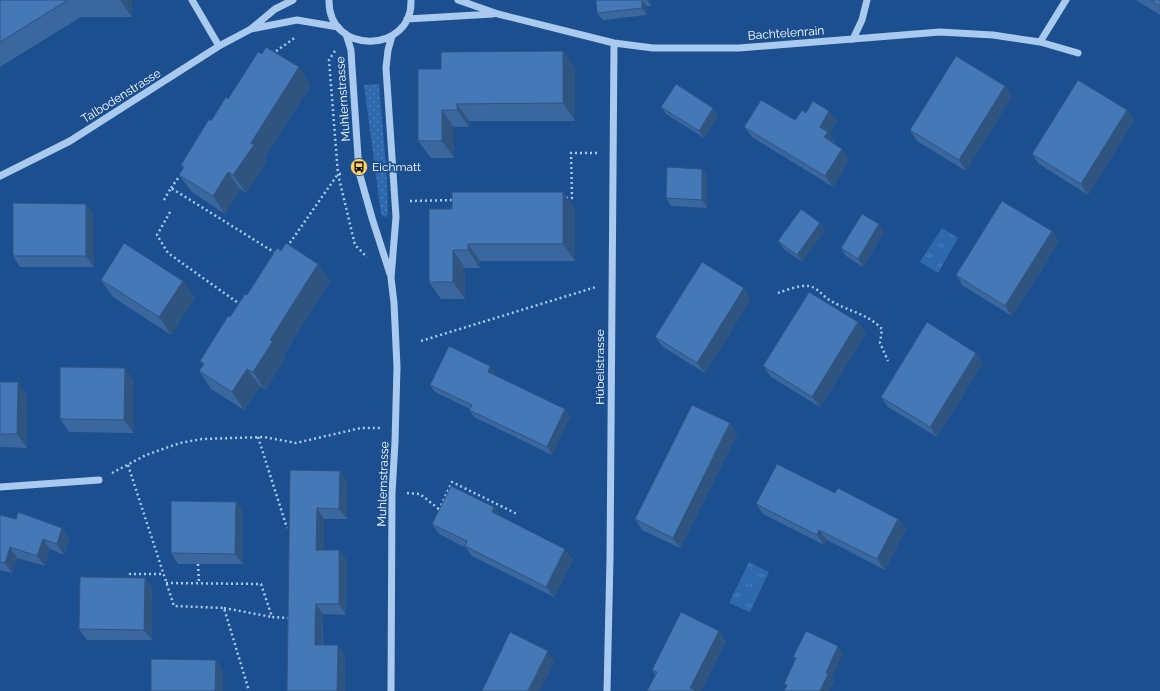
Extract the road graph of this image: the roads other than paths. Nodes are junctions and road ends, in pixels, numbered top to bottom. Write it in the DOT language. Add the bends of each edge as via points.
graph roads {
  1 [pos="192,0"];
  2 [pos="293,0"];
  3 [pos="330,0"];
  4 [pos="411,0"];
  5 [pos="458,0"];
  6 [pos="867,0"];
  7 [pos="1066,0"];
  8 [pos="498,14"];
  9 [pos="407,19"];
  10 [pos="338,27"];
  11 [pos="251,29"];
  12 [pos="346,34"];
  13 [pos="392,36"];
  14 [pos="853,40"];
  15 [pos="1040,42"];
  16 [pos="614,43"];
  17 [pos="219,46"];
  18 [pos="1078,53"];
  19 [pos="0,176"];
  20 [pos="391,278"];
  21 [pos="99,480"];
  22 [pos="0,487"];
  23 [pos="391,691"];
  24 [pos="606,691"];
  1 -- 17 [label="street"];
  2 -- 11 [label="street, Talbodenstrasse" via="274,9"];
  3 -- 10 [label="street" via="332,17"];
  4 -- 9 [label="street, Muhlernstrasse" via="411,10"];
  5 -- 8 [label="street, Bachtelenrain"];
  6 -- 14 [label="street"];
  7 -- 15 [label="street"];
  8 -- 9 [label="street, Bachtelenrain"];
  8 -- 16 [label="street, Bachtelenrain"];
  9 -- 13 [label="street, Muhlernstrasse"];
  10 -- 11 [label="street, Talbodenstrasse" via="297,20"];
  10 -- 12 [label="street"];
  11 -- 17 [label="street, Talbodenstrasse"];
  12 -- 13 [label="street" via="357,40 369,42 381,41"];
  12 -- 20 [label="street, Muhlernstrasse" via="351,50 359,172"];
  13 -- 20 [label="street, Muhlernstrasse" via="386,68 396,217"];
  14 -- 15 [label="street, Bachtelenrain" via="940,32 993,35"];
  14 -- 16 [label="street, Bachtelenrain" via="739,48 653,48"];
  15 -- 18 [label="street, Bachtelenrain"];
  16 -- 24 [label="street, Hübelistrasse" via="610,559"];
  17 -- 19 [label="street, Talbodenstrasse" via="70,141"];
  20 -- 23 [label="street, Muhlernstrasse" via="397,343 392,493"];
  21 -- 22 [label="street"];
}
